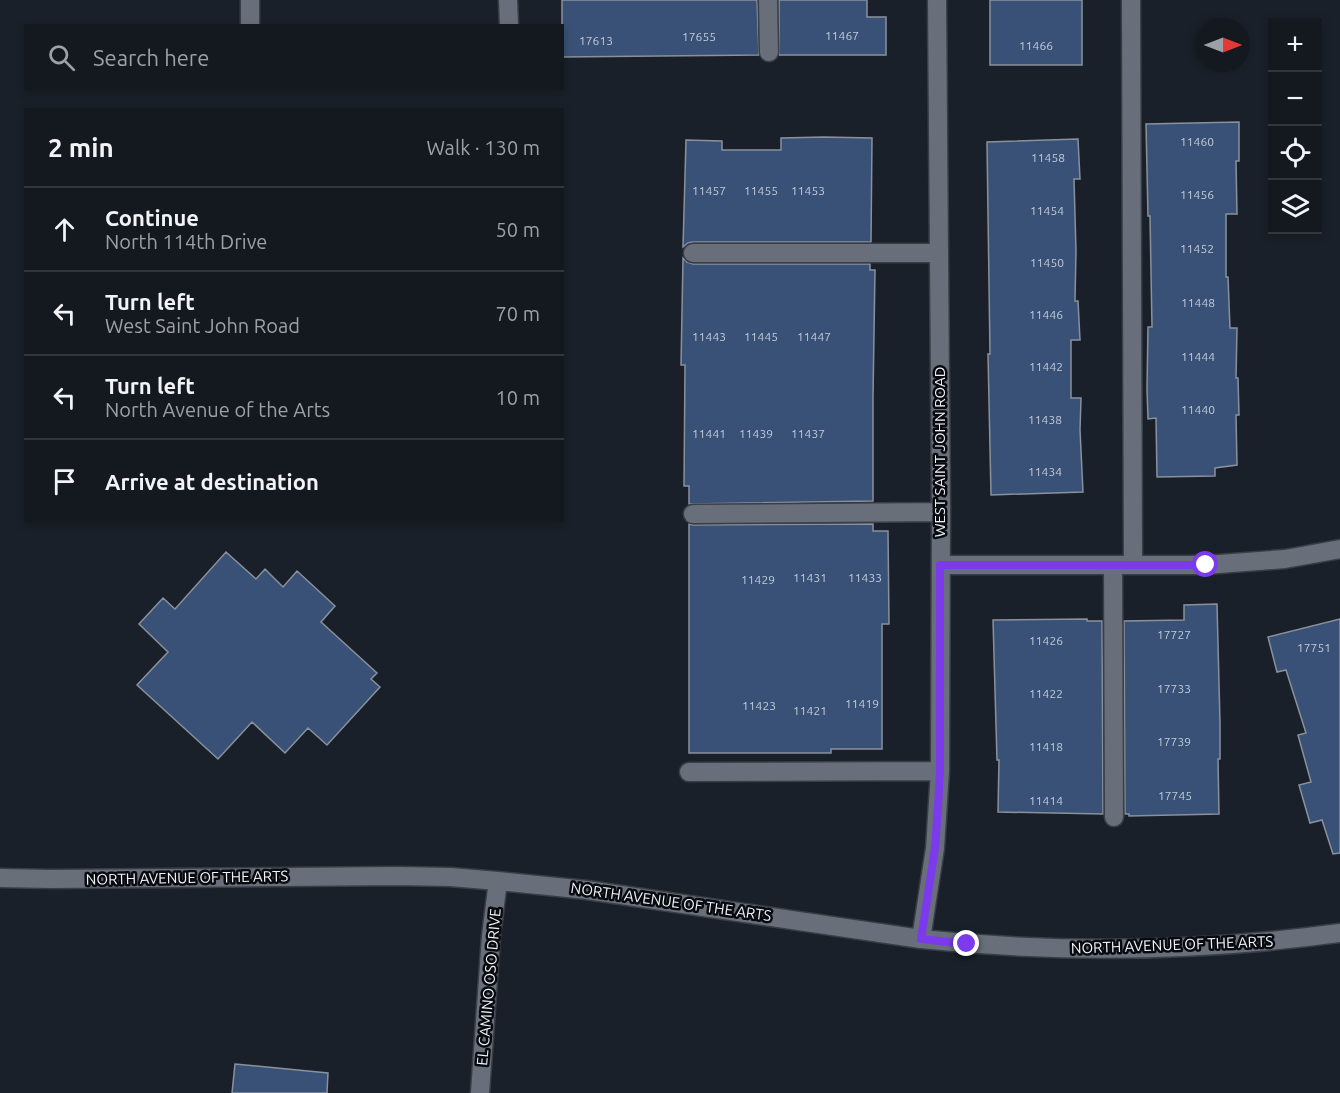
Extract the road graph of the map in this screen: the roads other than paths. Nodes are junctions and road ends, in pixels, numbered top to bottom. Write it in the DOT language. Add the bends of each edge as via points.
graph roads {
  1 [pos="249,0"];
  2 [pos="508,0"];
  3 [pos="768,0"];
  4 [pos="937,0"];
  5 [pos="1131,0"];
  6 [pos="250,24"];
  7 [pos="509,24"];
  8 [pos="769,52"];
  9 [pos="693,253"];
  10 [pos="939,253"];
  11 [pos="940,512"];
  12 [pos="693,514"];
  13 [pos="1340,549"];
  14 [pos="940,565"];
  15 [pos="1113,565"];
  16 [pos="1133,565"];
  17 [pos="940,771"];
  18 [pos="689,772"];
  19 [pos="1114,817"];
  20 [pos="0,878"];
  21 [pos="498,881"];
  22 [pos="1340,933"];
  23 [pos="921,939"];
  24 [pos="480,1093"];
  1 -- 6 [label="street"];
  2 -- 7 [label="street"];
  3 -- 8 [label="street"];
  4 -- 10 [label="street, WEST SAINT JOHN ROAD"];
  5 -- 16 [label="street"];
  9 -- 10 [label="street"];
  10 -- 11 [label="street, WEST SAINT JOHN ROAD"];
  11 -- 12 [label="street"];
  11 -- 14 [label="street, WEST SAINT JOHN ROAD"];
  13 -- 16 [label="street" via="1245,563"];
  14 -- 15 [label="street"];
  14 -- 17 [label="street, WEST SAINT JOHN ROAD"];
  15 -- 16 [label="street"];
  15 -- 19 [label="street"];
  17 -- 18 [label="street"];
  17 -- 23 [label="street, WEST SAINT JOHN ROAD" via="935,848"];
  20 -- 21 [label="street, NORTH AVENUE OF THE ARTS" via="347,875"];
  21 -- 23 [label="street, NORTH AVENUE OF THE ARTS" via="587,890"];
  21 -- 24 [label="street, EL CAMINO OSO DRIVE"];
  22 -- 23 [label="street, NORTH AVENUE OF THE ARTS" via="1238,945 1124,949"];
}
